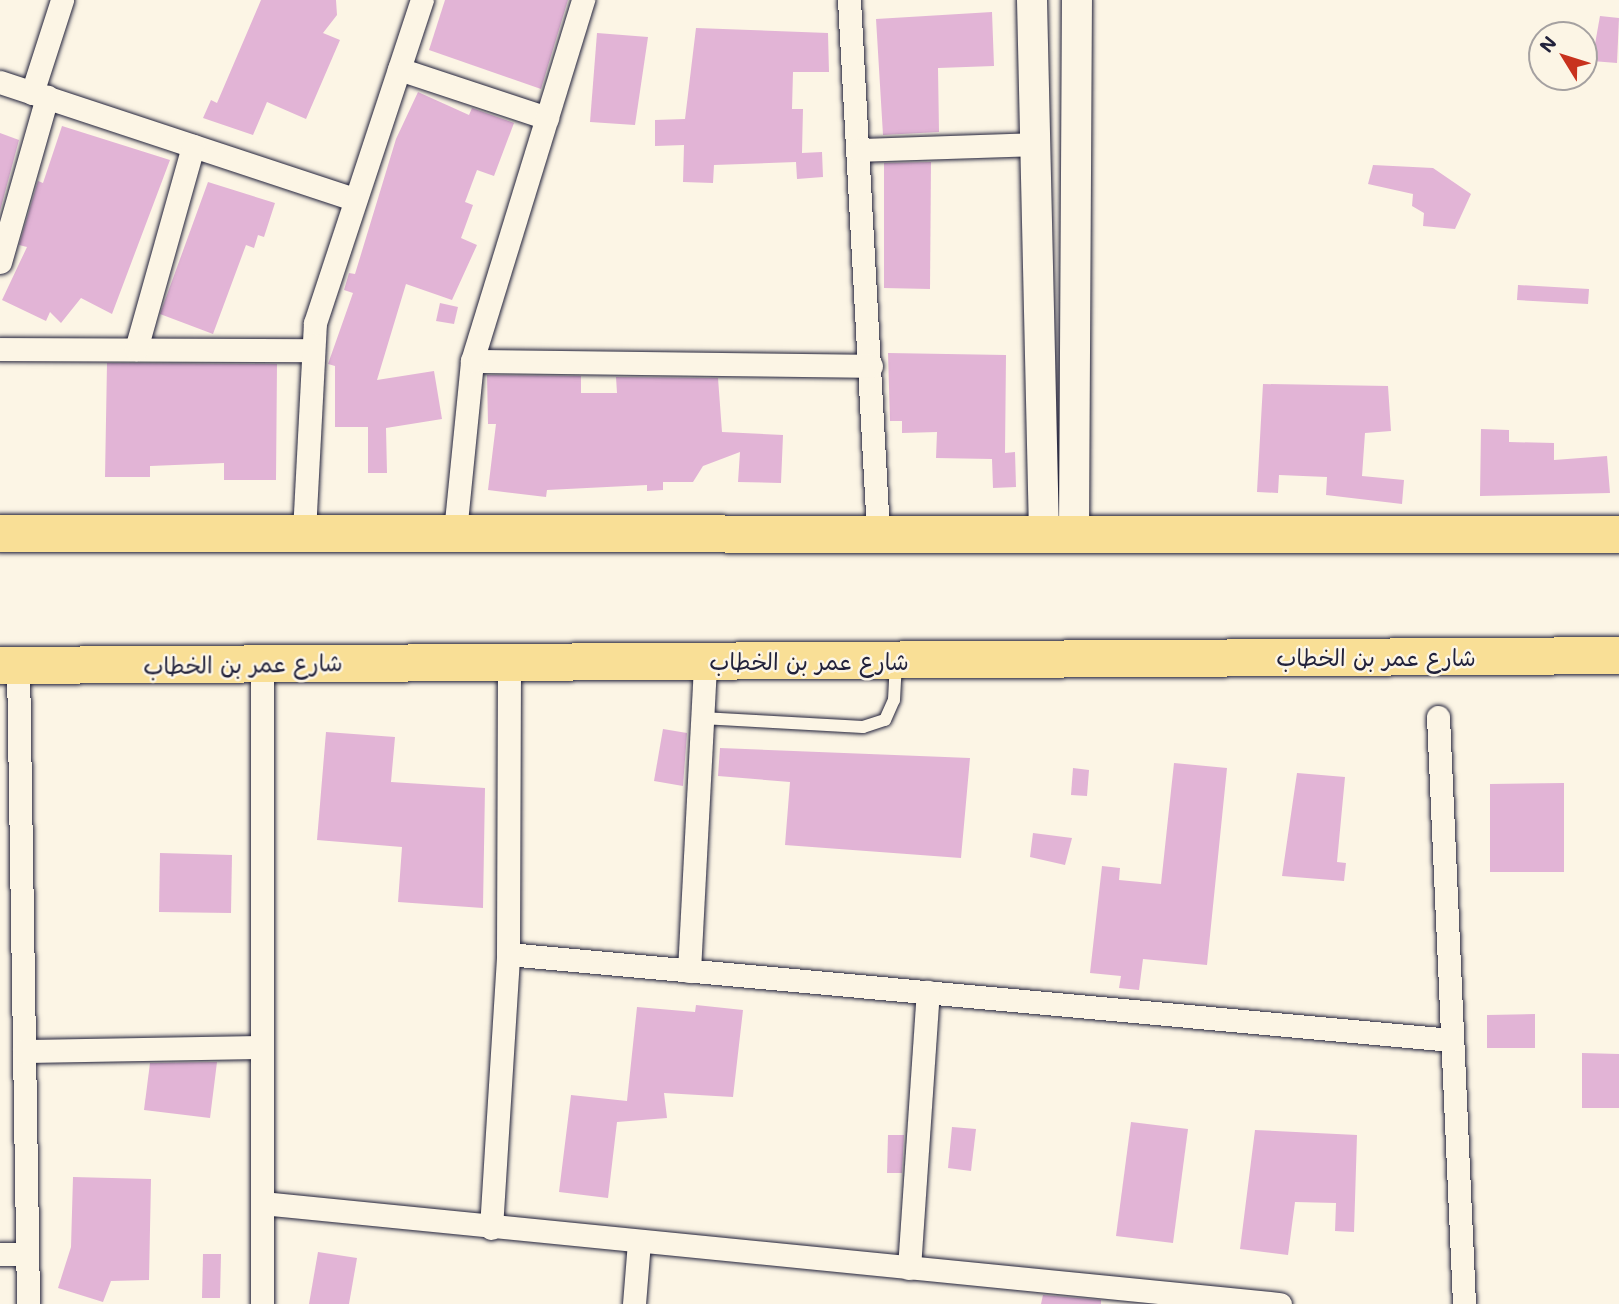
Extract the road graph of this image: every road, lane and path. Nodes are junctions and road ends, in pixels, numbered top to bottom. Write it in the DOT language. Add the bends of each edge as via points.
graph roads {
  1 [pos="62,0"];
  2 [pos="422,0"];
  3 [pos="583,0"];
  4 [pos="849,0"];
  5 [pos="1032,0"];
  6 [pos="1077,0"];
  7 [pos="399,69"];
  8 [pos="0,82"];
  9 [pos="40,95"];
  10 [pos="547,118"];
  11 [pos="1035,144"];
  12 [pos="193,146"];
  13 [pos="858,150"];
  14 [pos="354,199"];
  15 [pos="2,251"];
  16 [pos="0,349"];
  17 [pos="136,349"];
  18 [pos="313,350"];
  19 [pos="472,361"];
  20 [pos="871,366"];
  21 [pos="304,532"];
  22 [pos="455,532"];
  23 [pos="878,532"];
  24 [pos="1059,532"];
  25 [pos="0,533"];
  26 [pos="1619,534"];
  27 [pos="1619,655"];
  28 [pos="509,658"];
  29 [pos="896,660"];
  30 [pos="705,662"];
  31 [pos="9,665"];
  32 [pos="262,666"];
  33 [pos="1438,717"];
  34 [pos="702,718"];
  35 [pos="11,932"];
  36 [pos="508,954"];
  37 [pos="689,971"];
  38 [pos="928,992"];
  39 [pos="1452,1040"];
  40 [pos="262,1047"];
  41 [pos="24,1051"];
  42 [pos="262,1203"];
  43 [pos="491,1228"];
  44 [pos="639,1242"];
  45 [pos="0,1254"];
  46 [pos="27,1254"];
  47 [pos="909,1268"];
  48 [pos="28,1304"];
  49 [pos="262,1304"];
  50 [pos="634,1304"];
  51 [pos="1280,1304"];
  52 [pos="1464,1304"];
  1 -- 9 [label="street"];
  2 -- 7 [label="street"];
  3 -- 10 [label="street"];
  4 -- 13 [label="street"];
  5 -- 11 [label="street"];
  6 -- 24 [label="street"];
  7 -- 10 [label="street"];
  7 -- 14 [label="street"];
  8 -- 9 [label="street"];
  9 -- 12 [label="street"];
  9 -- 15 [label="street"];
  10 -- 19 [label="street"];
  11 -- 13 [label="street"];
  11 -- 24 [label="street"];
  12 -- 14 [label="street"];
  12 -- 17 [label="street"];
  13 -- 20 [label="street"];
  14 -- 18 [label="street" via="315,323"];
  16 -- 17 [label="street"];
  17 -- 18 [label="street"];
  18 -- 21 [label="street"];
  19 -- 20 [label="street"];
  19 -- 22 [label="street"];
  20 -- 23 [label="street"];
  21 -- 22 [label="main road"];
  21 -- 25 [label="main road"];
  22 -- 23 [label="main road"];
  23 -- 24 [label="main road"];
  24 -- 26 [label="main road"];
  27 -- 29 [label="main road, شارع عمر بن الخطاب"];
  28 -- 30 [label="main road, شارع عمر بن الخطاب"];
  28 -- 32 [label="main road, شارع عمر بن الخطاب"];
  28 -- 36 [label="street"];
  29 -- 30 [label="main road, شارع عمر بن الخطاب"];
  29 -- 34 [label="lane" via="894,700 885,720 863,727"];
  30 -- 34 [label="street"];
  31 -- 32 [label="main road, شارع عمر بن الخطاب"];
  31 -- 35 [label="street"];
  32 -- 40 [label="street"];
  33 -- 39 [label="street"];
  34 -- 37 [label="street"];
  35 -- 41 [label="street"];
  36 -- 37 [label="street"];
  36 -- 43 [label="street"];
  37 -- 38 [label="street"];
  38 -- 39 [label="street"];
  38 -- 47 [label="street"];
  39 -- 52 [label="street"];
  40 -- 41 [label="street"];
  40 -- 42 [label="street"];
  41 -- 46 [label="street"];
  42 -- 43 [label="street"];
  42 -- 49 [label="street"];
  43 -- 44 [label="street"];
  44 -- 47 [label="street"];
  44 -- 50 [label="street"];
  45 -- 46 [label="street"];
  46 -- 48 [label="street"];
  47 -- 51 [label="street"];
}
